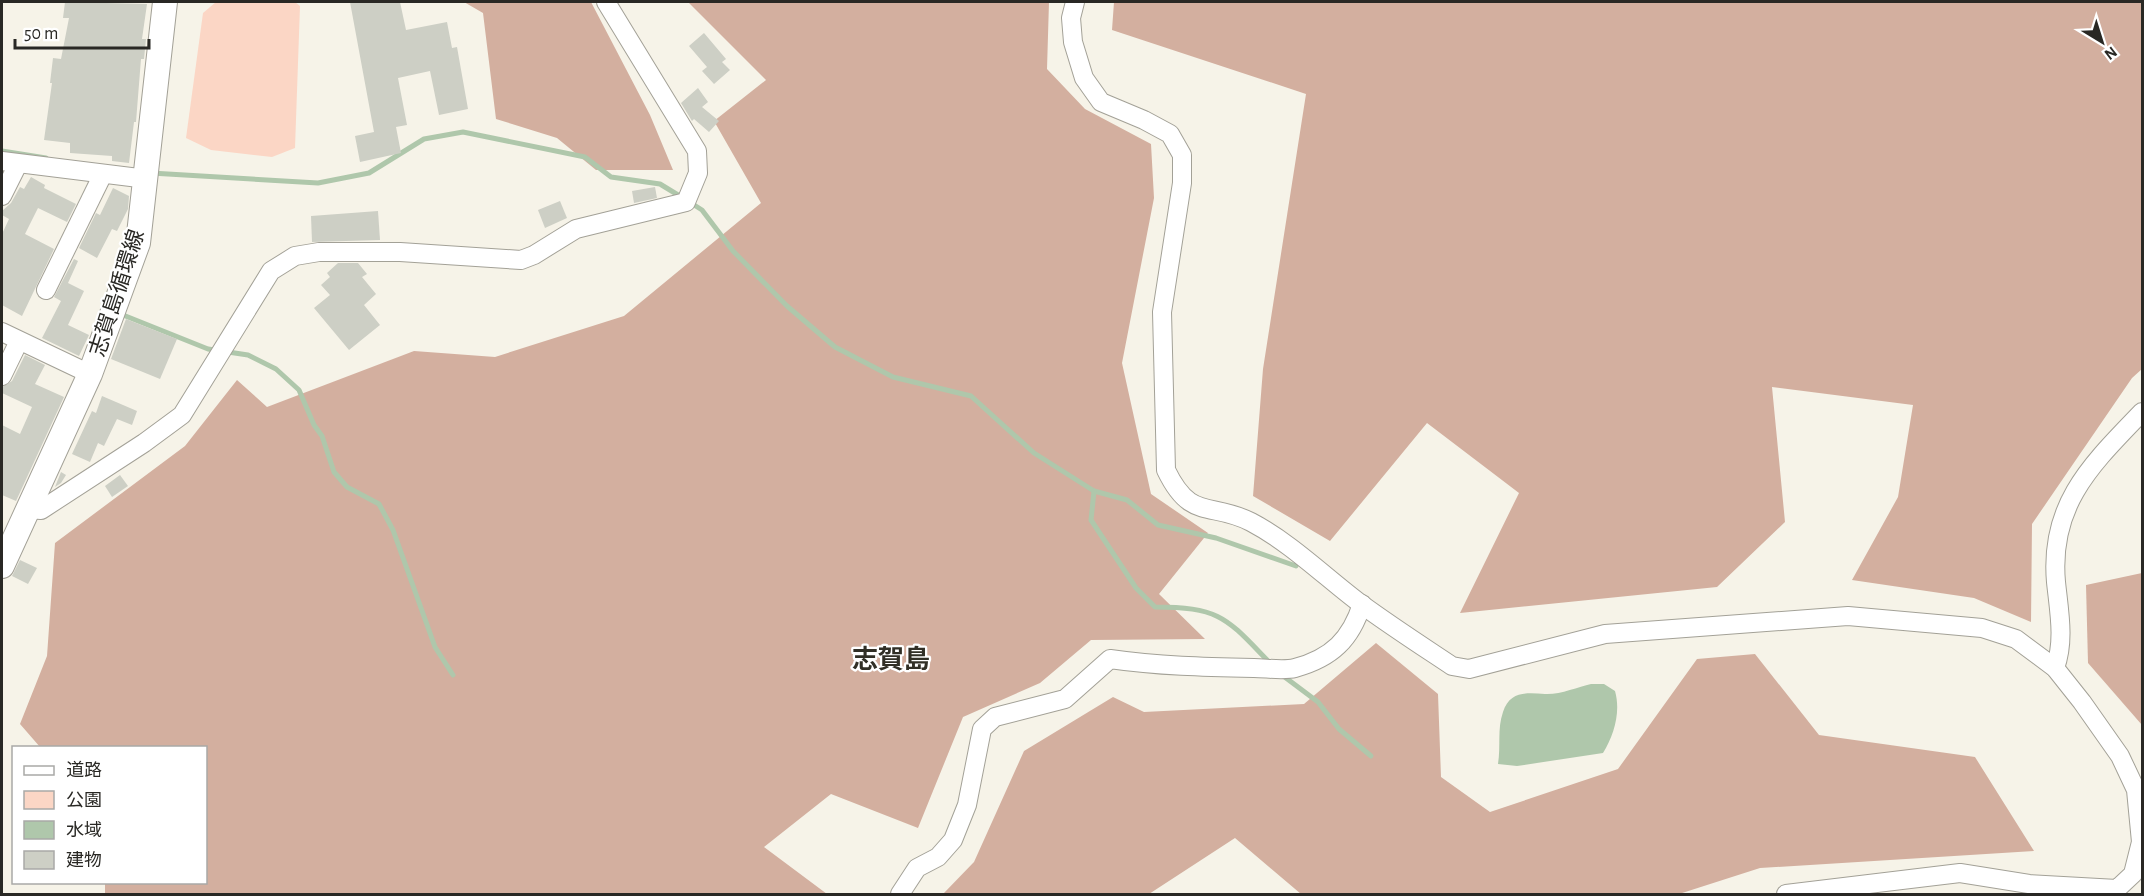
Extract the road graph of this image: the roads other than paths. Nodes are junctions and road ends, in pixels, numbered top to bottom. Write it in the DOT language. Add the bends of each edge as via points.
graph roads {
  1 [pos="165,2"];
  2 [pos="606,2"];
  3 [pos="1075,2"];
  4 [pos="10,163"];
  5 [pos="147,171"];
  6 [pos="103,174"];
  7 [pos="2,196"];
  8 [pos="46,290"];
  9 [pos="2,332"];
  10 [pos="19,340"];
  11 [pos="90,374"];
  12 [pos="2,376"];
  13 [pos="2142,412"];
  14 [pos="29,509"];
  15 [pos="2,566"];
  16 [pos="1362,604"];
  17 [pos="2055,668"];
  18 [pos="2029,884"];
  19 [pos="900,894"];
  20 [pos="1786,894"];
  21 [pos="2062,894"];
  1 -- 5 [label="main road, 志賀島循環線"];
  2 -- 14 [label="street" via="697,152 698,173 686,202 576,229 521,260 400,252 319,252 295,256 271,271 182,415 41,510"];
  3 -- 16 [label="street" via="1071,18 1073,42 1084,78 1101,102 1170,134 1182,156 1182,183 1162,312 1166,470 1174,487 1191,504 1250,521"];
  4 -- 6 [label="street"];
  4 -- 7 [label="street"];
  5 -- 6 [label="street"];
  5 -- 11 [label="main road, 志賀島循環線" via="138,243"];
  6 -- 8 [label="street"];
  9 -- 10 [label="street"];
  10 -- 11 [label="street"];
  10 -- 12 [label="street"];
  11 -- 14 [label="main road, 志賀島循環線"];
  13 -- 17 [label="street" via="2086,471 2068,502 2057,533 2054,558 2061,651"];
  14 -- 15 [label="main road, 志賀島循環線"];
  16 -- 17 [label="street" via="1452,666 1469,669 1605,634 1848,616 1982,628 2016,639"];
  16 -- 19 [label="street" via="1346,639 1331,652 1294,669 1163,667 1110,659 1065,699 995,717 982,729 967,805 953,840 938,857 917,868"];
  17 -- 18 [label="street" via="2120,756 2136,790 2141,842 2133,874 2117,889"];
  18 -- 20 [label="street" via="1960,873"];
  18 -- 21 [label="street"];
}
